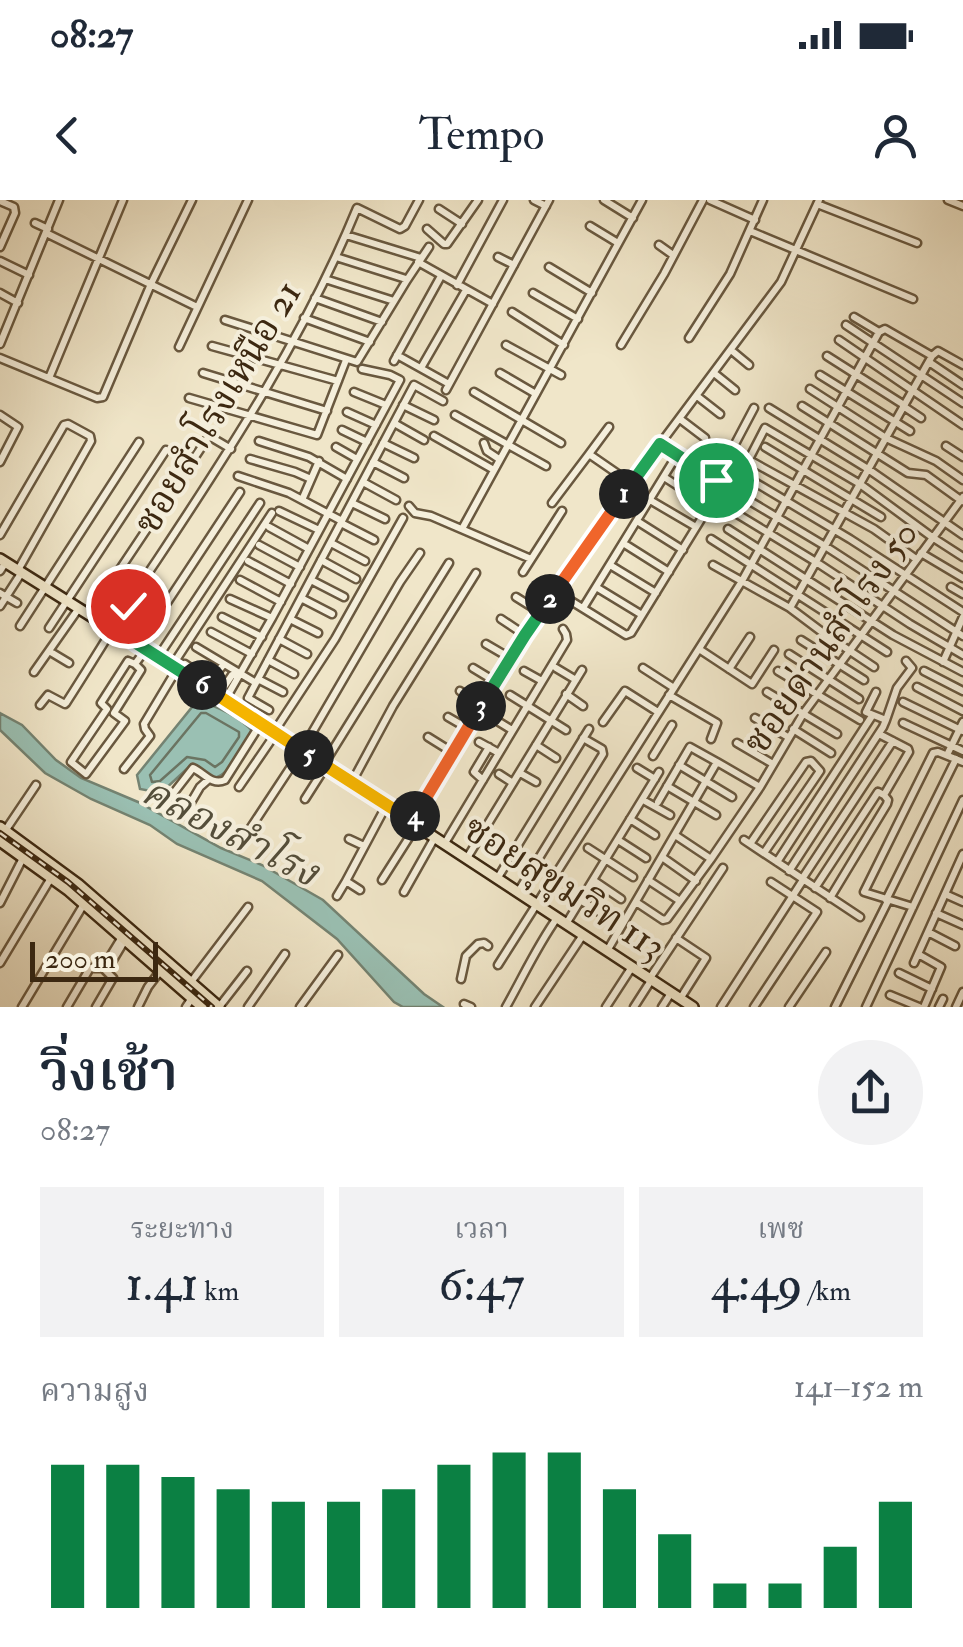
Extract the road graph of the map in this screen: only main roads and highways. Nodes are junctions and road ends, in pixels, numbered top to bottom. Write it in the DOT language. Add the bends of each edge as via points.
graph roads {
  1 [pos="2,564"];
  2 [pos="3,829"];
  3 [pos="0,841"];
  4 [pos="165,966"];
  5 [pos="189,1003"];
  6 [pos="202,1007"];
  7 [pos="219,1007"];
  8 [pos="693,1007"];
  1 -- 8 [label="main road, ซอยสุขุมวิท 113" via="178,666"];
  2 -- 4 [label="main road" via="80,885"];
  3 -- 4 [label="main road"];
  4 -- 5 [label="main road"];
  4 -- 7 [label="main road"];
  5 -- 6 [label="main road"];
}
